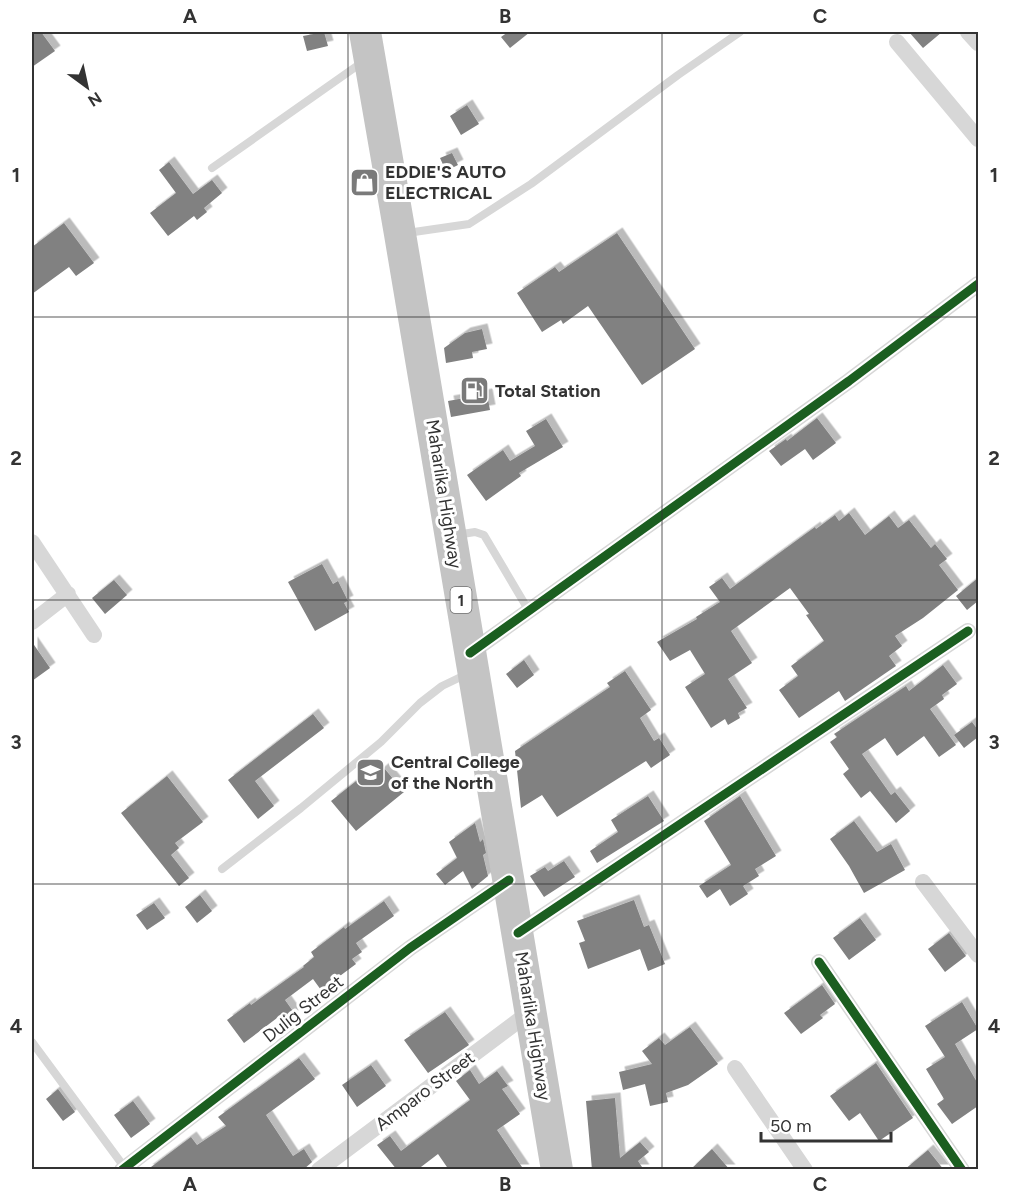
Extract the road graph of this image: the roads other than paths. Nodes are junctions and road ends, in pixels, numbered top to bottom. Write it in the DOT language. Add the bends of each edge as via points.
graph roads {
  1 [pos="740,32"];
  2 [pos="968,32"];
  3 [pos="897,42"];
  4 [pos="978,43"];
  5 [pos="367,44"];
  6 [pos="978,139"];
  7 [pos="212,168"];
  8 [pos="400,234"];
  9 [pos="978,284"];
  10 [pos="451,536"];
  11 [pos="32,543"];
  12 [pos="68,594"];
  13 [pos="529,611"];
  14 [pos="32,622"];
  15 [pos="968,631"];
  16 [pos="94,635"];
  17 [pos="471,662"];
  18 [pos="222,869"];
  19 [pos="509,880"];
  20 [pos="923,882"];
  21 [pos="518,933"];
  22 [pos="978,955"];
  23 [pos="819,962"];
  24 [pos="530,1012"];
  25 [pos="32,1042"];
  26 [pos="735,1068"];
  27 [pos="553,1167"];
  28 [pos="123,1169"];
  29 [pos="320,1170"];
  30 [pos="805,1170"];
  31 [pos="962,1170"];
  1 -- 8 [label="lane" via="531,184 469,224"];
  2 -- 4 [label="street"];
  3 -- 6 [label="street"];
  5 -- 7 [label="lane"];
  5 -- 8 [label="highway, Maharlika Highway / 1"];
  8 -- 10 [label="highway, Maharlika Highway / 1"];
  9 -- 13 [label="street"];
  10 -- 13 [label="lane" via="475,532 484,535"];
  10 -- 17 [label="highway, Maharlika Highway / 1"];
  11 -- 12 [label="street"];
  12 -- 14 [label="street"];
  12 -- 16 [label="street"];
  13 -- 17 [label="street"];
  15 -- 21 [label="street"];
  17 -- 18 [label="lane" via="420,703 381,742"];
  17 -- 19 [label="highway, Maharlika Highway / 1"];
  19 -- 21 [label="highway, Maharlika Highway / 1"];
  19 -- 28 [label="street, Dulig Street" via="410,948"];
  20 -- 22 [label="street"];
  21 -- 24 [label="highway, Maharlika Highway / 1"];
  23 -- 31 [label="street"];
  24 -- 27 [label="highway, Maharlika Highway / 1"];
  24 -- 29 [label="street, Amparo Street"];
  25 -- 28 [label="lane"];
  26 -- 30 [label="street"];
}
